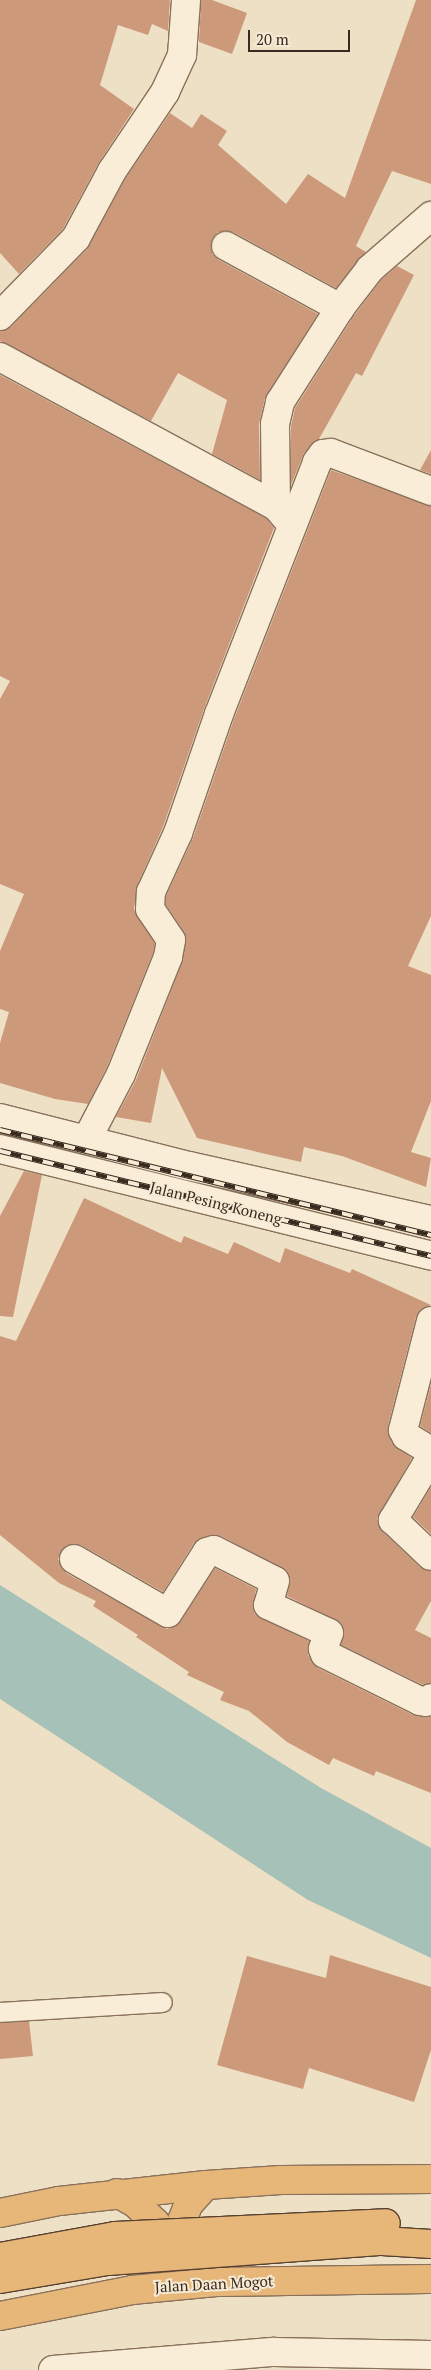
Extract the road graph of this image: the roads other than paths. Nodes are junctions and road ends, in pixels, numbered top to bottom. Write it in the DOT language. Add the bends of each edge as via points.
graph roads {
  1 [pos="186,0"];
  2 [pos="431,216"];
  3 [pos="226,246"];
  4 [pos="340,308"];
  5 [pos="0,316"];
  6 [pos="0,357"];
  7 [pos="431,490"];
  8 [pos="284,515"];
  9 [pos="0,1118"];
  10 [pos="87,1139"];
  11 [pos="0,1149"];
  12 [pos="431,1220"];
  13 [pos="431,1256"];
  14 [pos="431,1321"];
  15 [pos="431,1451"];
  16 [pos="431,1457"];
  17 [pos="431,1556"];
  18 [pos="74,1559"];
  19 [pos="431,1698"];
  20 [pos="162,2002"];
  21 [pos="0,2012"];
  22 [pos="431,2179"];
  23 [pos="206,2185"];
  24 [pos="117,2193"];
  25 [pos="0,2213"];
  26 [pos="431,2225"];
  27 [pos="431,2244"];
  28 [pos="0,2257"];
  29 [pos="0,2279"];
  30 [pos="431,2279"];
  31 [pos="216,2282"];
  32 [pos="132,2290"];
  33 [pos="0,2316"];
  34 [pos="431,2355"];
  35 [pos="53,2370"];
  1 -- 5 [label="street" via="182,55 165,92 112,171 76,238"];
  2 -- 4 [label="street" via="370,269"];
  3 -- 4 [label="street"];
  4 -- 8 [label="street" via="280,402 275,424"];
  6 -- 8 [label="street"];
  7 -- 8 [label="street" via="331,453 322,454"];
  8 -- 10 [label="street" via="178,833 151,892 150,909 171,940 168,957 121,1074"];
  9 -- 10 [label="street"];
  10 -- 12 [label="street"];
  11 -- 13 [label="street, Jalan Pesing Koneng"];
  14 -- 15 [label="street" via="403,1430 406,1436"];
  16 -- 17 [label="street" via="392,1520"];
  18 -- 19 [label="street" via="168,1613 207,1552 214,1550 274,1581 268,1599 272,1608 329,1633 324,1654 420,1701 426,1702"];
  20 -- 21 [label="lane"];
  22 -- 23 [label="highway" via="281,2180"];
  23 -- 24 [label="highway"];
  23 -- 31 [label="highway" via="188,2205 181,2238 183,2249 195,2267"];
  24 -- 25 [label="highway"];
  24 -- 32 [label="highway" via="146,2212 155,2222 158,2234 154,2264"];
  26 -- 28 [label="highway, bridge" via="383,2222 115,2236"];
  27 -- 29 [label="highway, Jalan Daan Mogot, bridge" via="382,2241 108,2261"];
  30 -- 31 [label="highway, Jalan Daan Mogot"];
  31 -- 32 [label="highway, Jalan Daan Mogot"];
  32 -- 33 [label="highway, Jalan Daan Mogot"];
  34 -- 35 [label="street" via="274,2352"];
}
